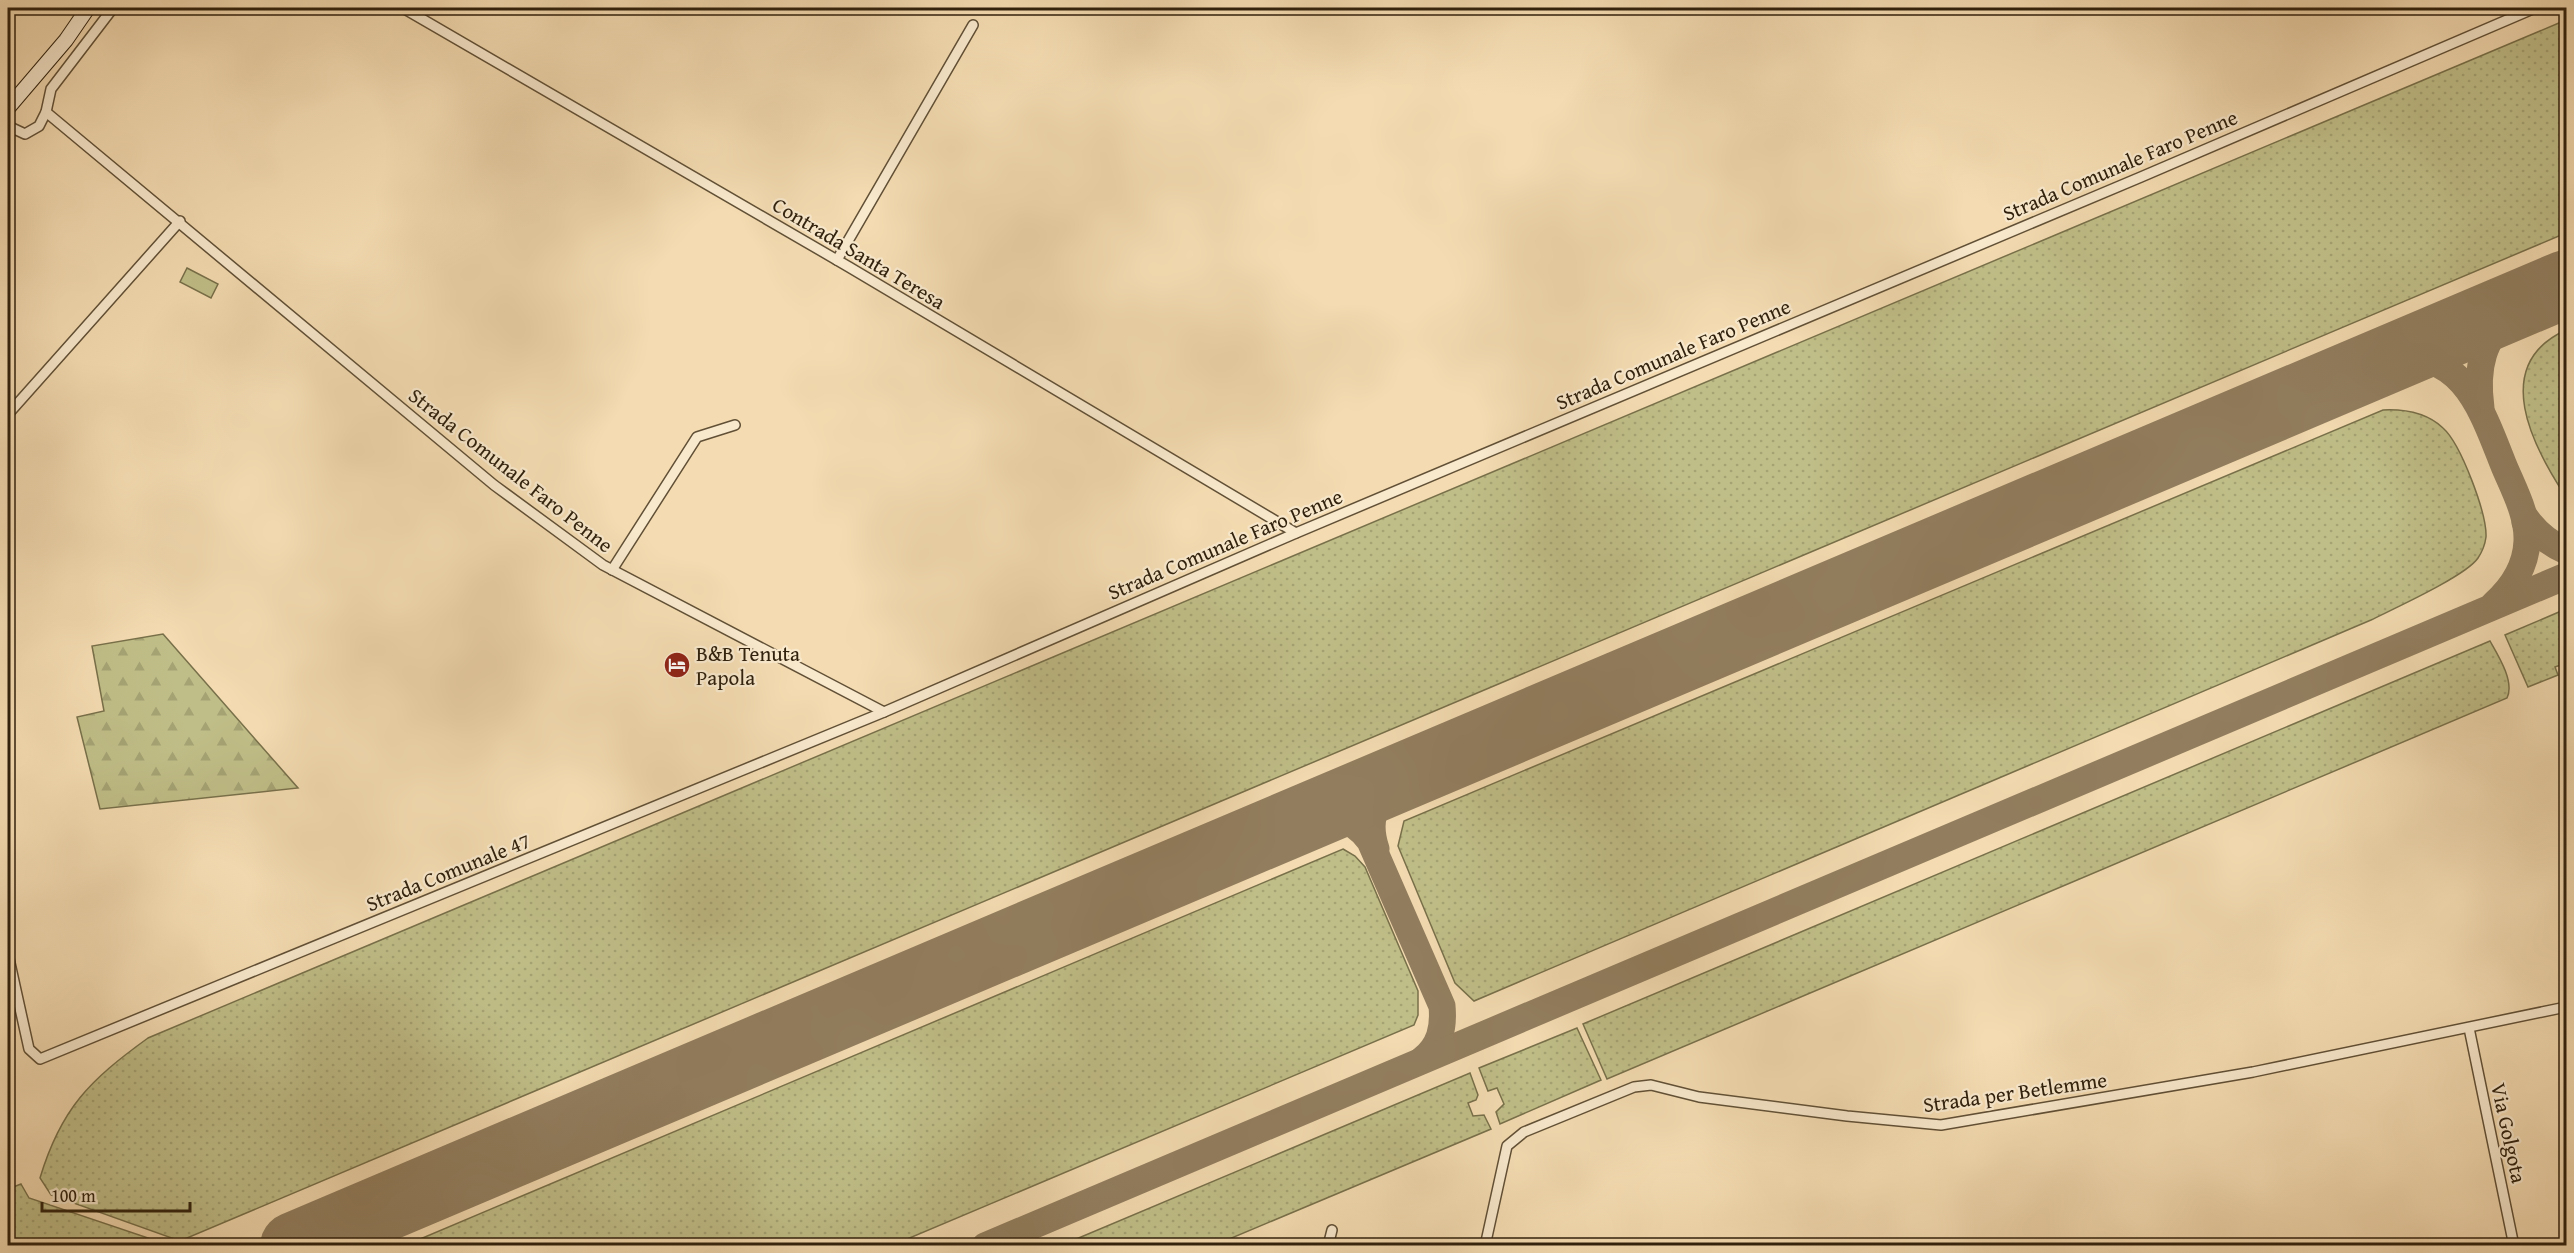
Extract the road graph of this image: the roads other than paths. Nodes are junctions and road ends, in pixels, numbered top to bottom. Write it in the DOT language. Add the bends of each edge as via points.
graph roads {
  1 [pos="88,8"];
  2 [pos="113,8"];
  3 [pos="402,8"];
  4 [pos="2535,8"];
  5 [pos="973,25"];
  6 [pos="8,108"];
  7 [pos="46,112"];
  8 [pos="8,126"];
  9 [pos="180,221"];
  10 [pos="837,260"];
  11 [pos="10,412"];
  12 [pos="735,425"];
  13 [pos="1296,533"];
  14 [pos="612,570"];
  15 [pos="884,712"];
  16 [pos="8,954"];
  17 [pos="2566,1007"];
  18 [pos="2469,1028"];
  19 [pos="1332,1230"];
  20 [pos="1328,1245"];
  21 [pos="1485,1245"];
  22 [pos="2514,1245"];
  1 -- 6 [label="street"];
  2 -- 7 [label="street" via="51,89"];
  3 -- 10 [label="street, Contrada Santa Teresa"];
  4 -- 13 [label="street, Strada Comunale Faro Penne"];
  5 -- 10 [label="street"];
  7 -- 8 [label="street" via="39,126 25,134"];
  7 -- 9 [label="street, Strada Comunale Faro Penne"];
  9 -- 11 [label="street"];
  9 -- 14 [label="street, Strada Comunale Faro Penne" via="494,485"];
  10 -- 13 [label="street, Contrada Santa Teresa"];
  12 -- 14 [label="street" via="697,437"];
  13 -- 15 [label="street, Strada Comunale Faro Penne"];
  14 -- 15 [label="street, Strada Comunale Faro Penne"];
  15 -- 16 [label="street, Strada Comunale 47" via="40,1059 29,1049"];
  17 -- 18 [label="street, Strada per Betlemme"];
  18 -- 21 [label="street, Strada per Betlemme" via="2253,1072 1941,1125 1858,1118 1651,1086 1634,1087 1524,1132 1507,1146"];
  18 -- 22 [label="street, Via Golgota"];
  19 -- 20 [label="street"];
}
